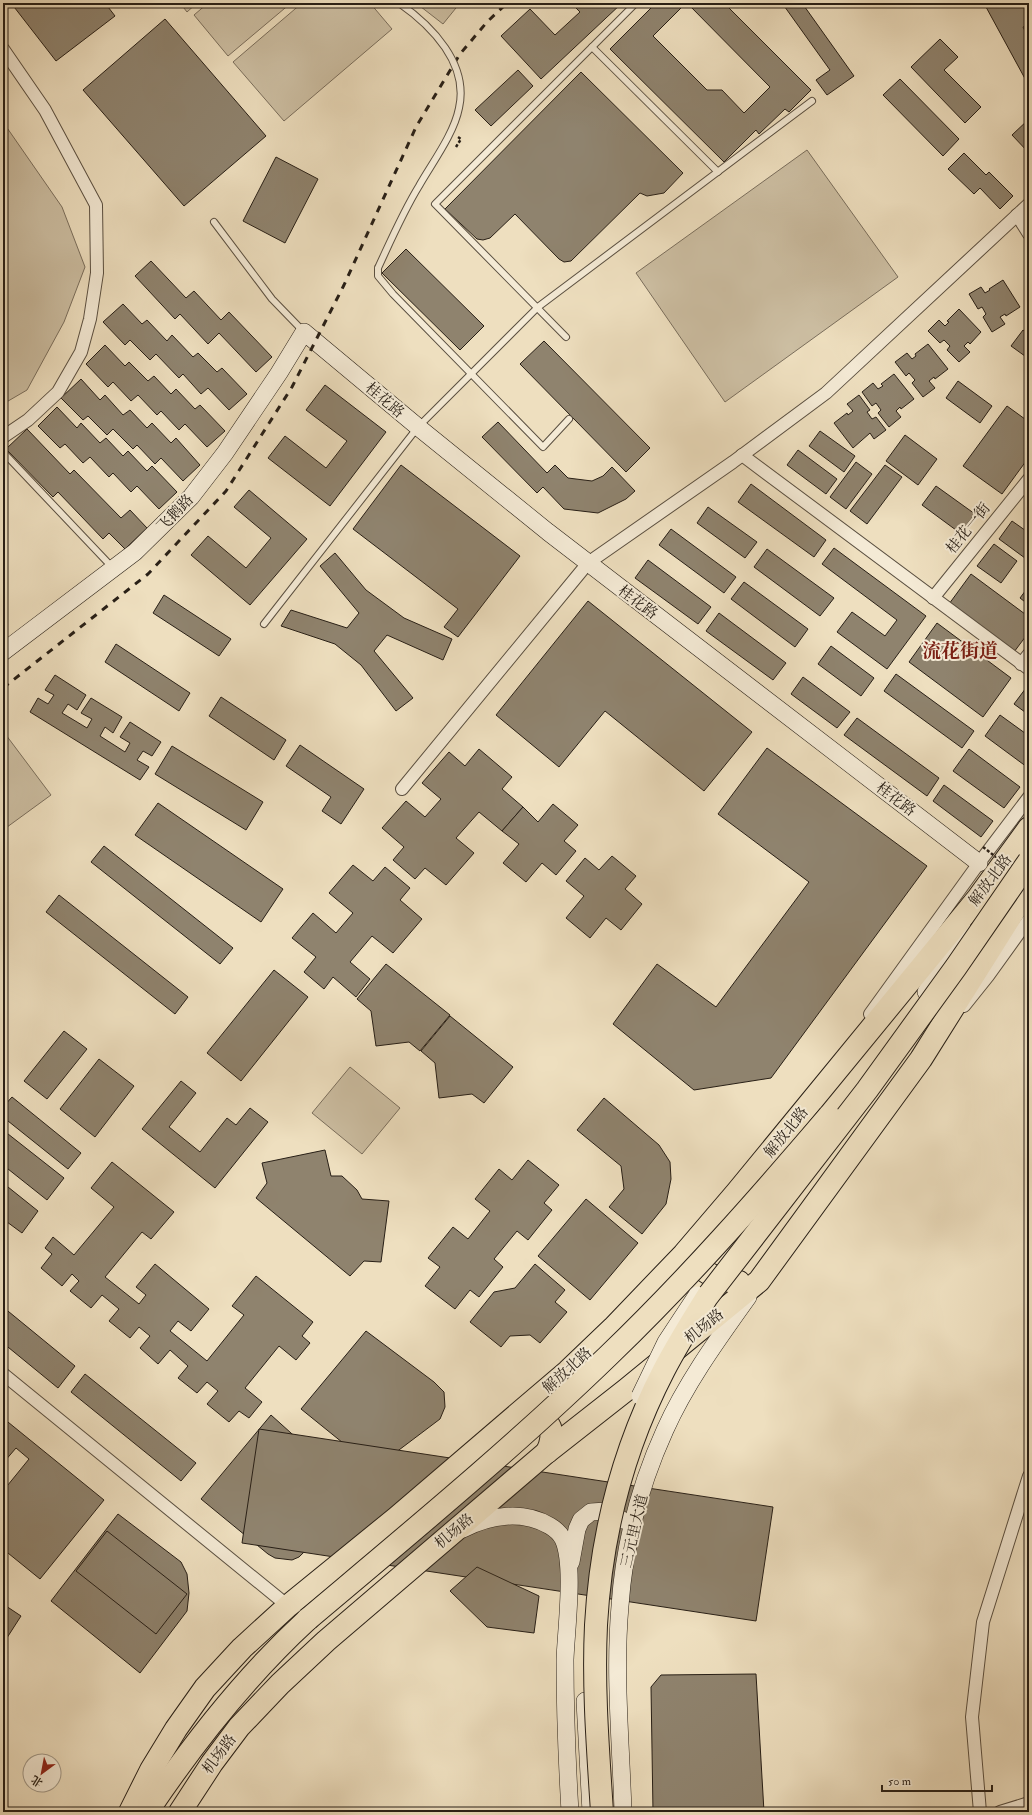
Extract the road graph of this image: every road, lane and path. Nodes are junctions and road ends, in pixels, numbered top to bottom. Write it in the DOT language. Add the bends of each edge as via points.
graph roads {
  1 [pos="399,3"];
  2 [pos="636,3"];
  3 [pos="592,47"];
  4 [pos="3,49"];
  5 [pos="812,101"];
  6 [pos="718,172"];
  7 [pos="1029,204"];
  8 [pos="1017,215"];
  9 [pos="214,222"];
  10 [pos="1029,234"];
  11 [pos="538,307"];
  12 [pos="304,332"];
  13 [pos="566,337"];
  14 [pos="472,373"];
  15 [pos="570,419"];
  16 [pos="418,427"];
  17 [pos="3,437"];
  18 [pos="3,452"];
  19 [pos="742,455"];
  20 [pos="1029,478"];
  21 [pos="588,563"];
  22 [pos="113,568"];
  23 [pos="933,598"];
  24 [pos="264,624"];
  25 [pos="3,652"];
  26 [pos="1029,654"];
  27 [pos="1025,667"];
  28 [pos="402,789"];
  29 [pos="1029,797"];
  30 [pos="1029,828"];
  31 [pos="1029,860"];
  32 [pos="979,863"];
  33 [pos="1029,887"];
  34 [pos="978,898"];
  35 [pos="1029,919"];
  36 [pos="956,967"];
  37 [pos="942,1025"];
  38 [pos="773,1149"];
  39 [pos="692,1244"];
  40 [pos="758,1281"];
  41 [pos="3,1374"];
  42 [pos="518,1413"];
  43 [pos="547,1452"];
  44 [pos="1029,1476"];
  45 [pos="444,1539"];
  46 [pos="628,1550"];
  47 [pos="569,1578"];
  48 [pos="288,1606"];
  49 [pos="1029,1803"];
  50 [pos="130,1812"];
  51 [pos="147,1812"];
  52 [pos="180,1812"];
  53 [pos="570,1812"];
  54 [pos="591,1812"];
  55 [pos="602,1812"];
  56 [pos="623,1812"];
  57 [pos="980,1812"];
  58 [pos="1000,1812"];
  1 -- 14 [label="lane, bridge" via="417,16 442,42 451,57 460,83 460,107 450,131 404,212 378,268 378,276"];
  2 -- 3 [label="lane"];
  3 -- 6 [label="lane"];
  3 -- 11 [label="lane" via="435,204"];
  4 -- 17 [label="street" via="45,110 96,205 96,273 90,319 81,352 58,392 28,420"];
  5 -- 6 [label="lane"];
  6 -- 11 [label="lane"];
  7 -- 8 [label="street"];
  8 -- 10 [label="street"];
  8 -- 19 [label="street" via="826,393"];
  9 -- 12 [label="lane" via="272,300"];
  11 -- 13 [label="lane"];
  11 -- 14 [label="lane"];
  12 -- 16 [label="main road, 桂花路"];
  12 -- 22 [label="main road, 飞鹅路" via="230,447 191,497 152,536"];
  14 -- 15 [label="lane" via="543,447"];
  14 -- 16 [label="lane"];
  16 -- 21 [label="main road, 桂花路"];
  16 -- 24 [label="lane"];
  18 -- 22 [label="lane"];
  19 -- 21 [label="street"];
  19 -- 23 [label="street"];
  20 -- 23 [label="street, 桂花一街"];
  21 -- 28 [label="street"];
  21 -- 32 [label="main road, 桂花路"];
  22 -- 25 [label="main road, 飞鹅路"];
  23 -- 27 [label="street"];
  26 -- 27 [label="street"];
  29 -- 32 [label="street"];
  30 -- 34 [label="highway, 解放北路"];
  31 -- 36 [label="highway, bridge"];
  32 -- 38 [label="street"];
  33 -- 37 [label="highway"];
  34 -- 38 [label="highway, 解放北路"];
  34 -- 54 [label="main road, bridge" via="936,977 912,1014 695,1298 680,1319 651,1372 622,1441 605,1498 590,1570 584,1657"];
  35 -- 37 [label="street" via="972,998"];
  36 -- 51 [label="highway, bridge" via="820,1128 633,1331 496,1460 308,1619 265,1660 185,1758"];
  36 -- 55 [label="highway, bridge" via="866,1090 707,1297 664,1369 642,1417 616,1496 599,1586 596,1690"];
  37 -- 40 [label="highway" via="894,1097"];
  38 -- 39 [label="highway, 解放北路"];
  39 -- 40 [label="highway" via="692,1253 696,1261 707,1273 721,1280"];
  39 -- 42 [label="highway, 解放北路" via="613,1328"];
  40 -- 43 [label="highway, 机场路"];
  40 -- 46 [label="main road, 三元里大道" via="695,1375 665,1429 653,1458 631,1531"];
  41 -- 48 [label="street"];
  42 -- 43 [label="highway" via="534,1413 544,1418 550,1426 551,1444"];
  42 -- 48 [label="highway" via="395,1519"];
  43 -- 45 [label="highway, 机场路"];
  44 -- 57 [label="street" via="983,1622 972,1717"];
  45 -- 47 [label="main road" via="483,1520 526,1516 556,1530 563,1538"];
  45 -- 52 [label="highway, 机场路" via="280,1684 222,1748"];
  46 -- 47 [label="main road" via="627,1530 622,1521 607,1511 591,1512 581,1520 577,1529"];
  46 -- 56 [label="main road, 三元里大道" via="618,1641"];
  47 -- 53 [label="main road" via="565,1706"];
  48 -- 50 [label="highway" via="242,1648 205,1688 163,1750"];
  49 -- 58 [label="street"];
}
